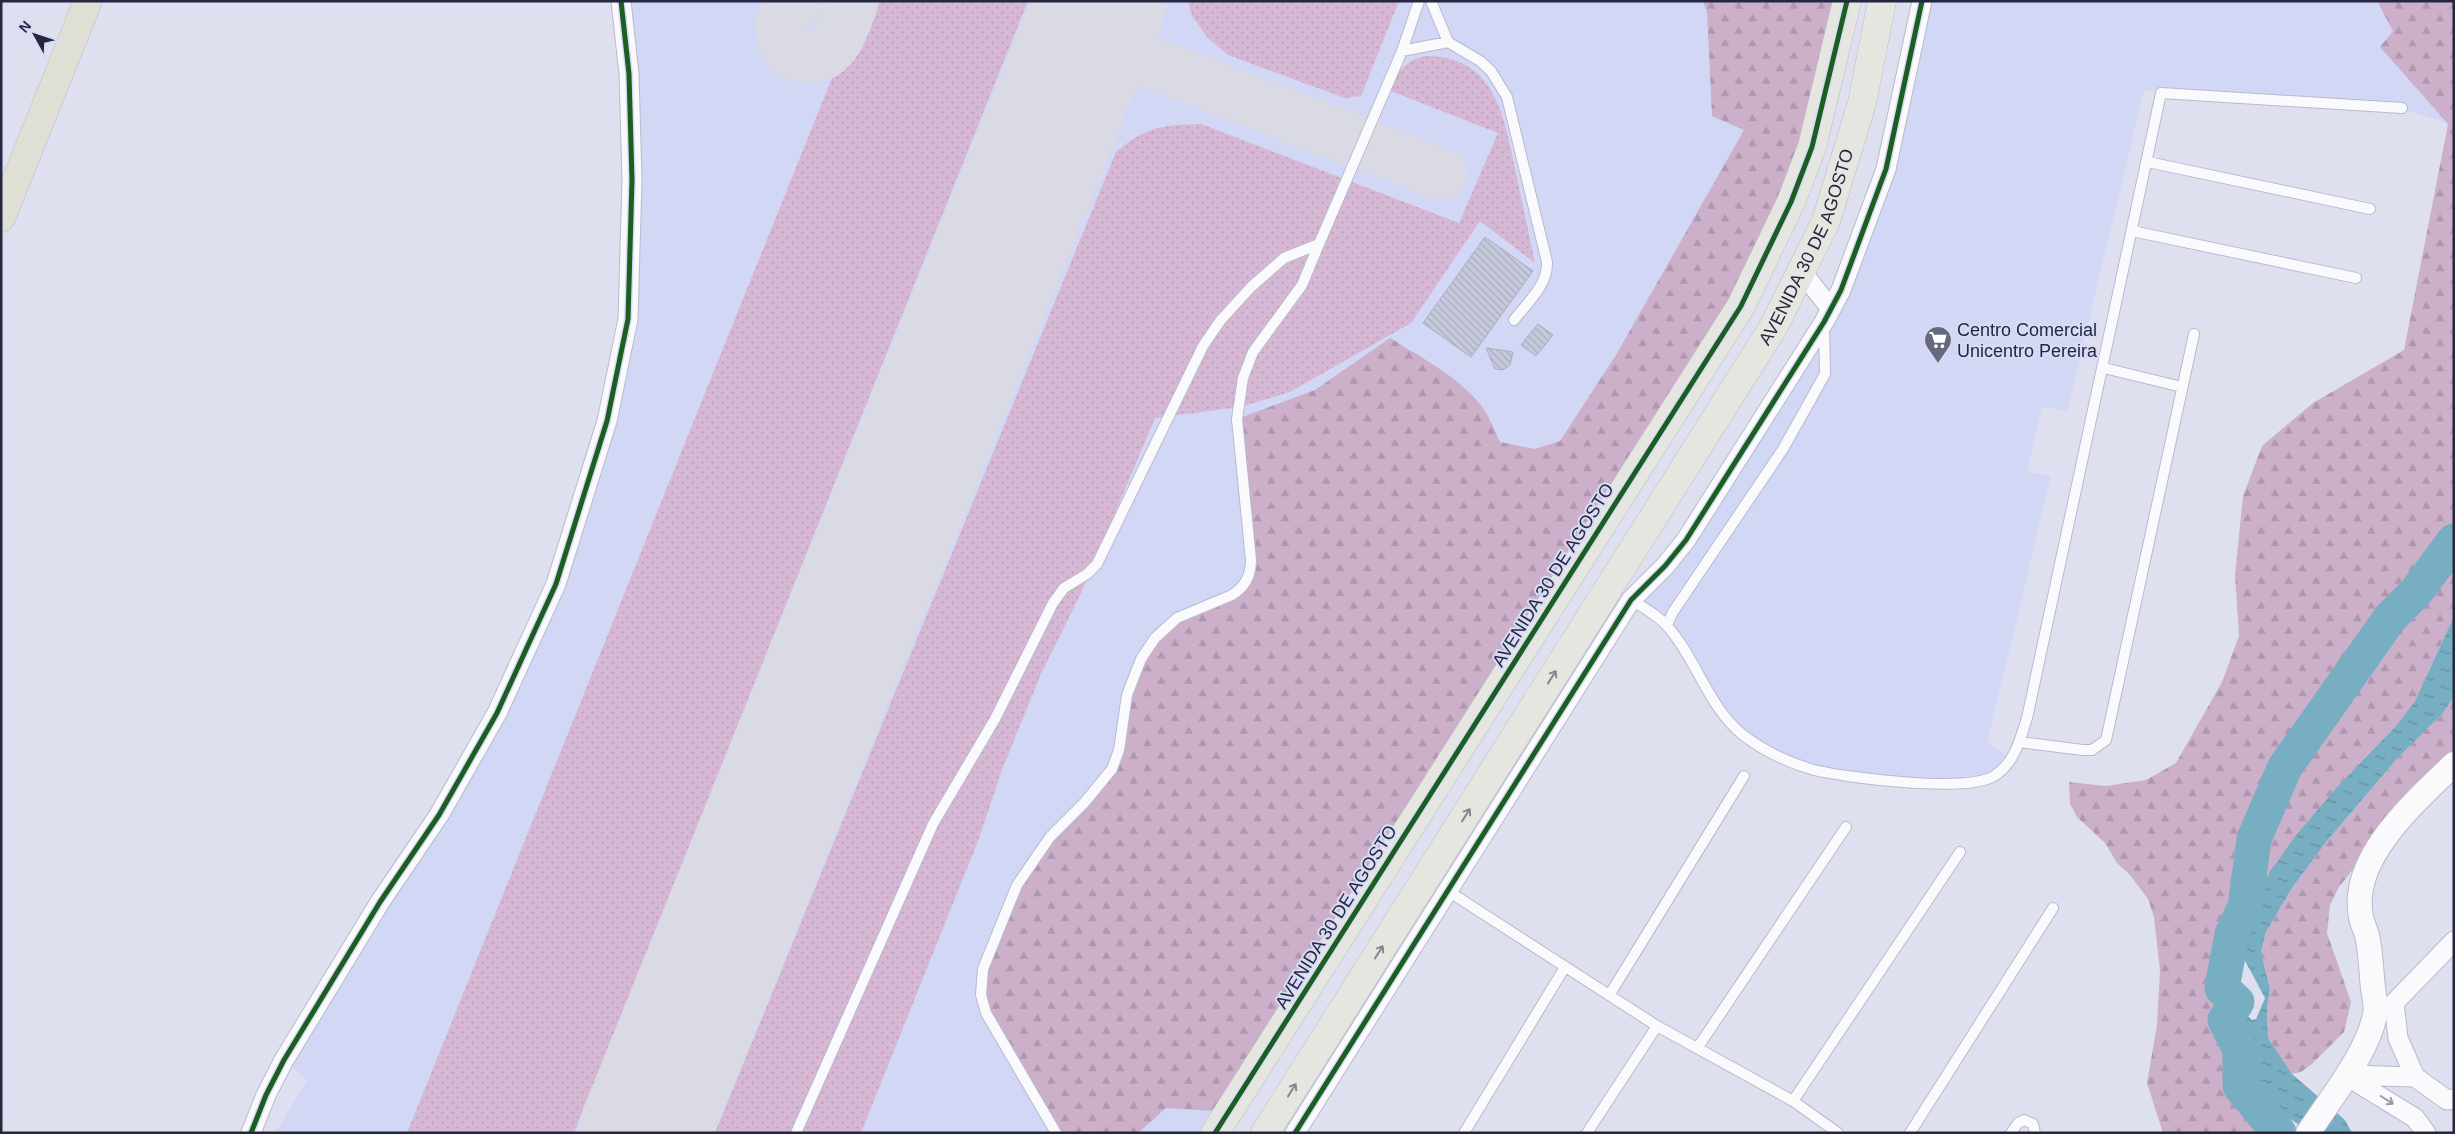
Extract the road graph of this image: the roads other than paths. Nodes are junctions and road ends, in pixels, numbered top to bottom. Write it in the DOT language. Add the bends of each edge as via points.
graph roads {
  1 [pos="88,1"];
  2 [pos="621,1"];
  3 [pos="1419,1"];
  4 [pos="1431,1"];
  5 [pos="1847,1"];
  6 [pos="1882,1"];
  7 [pos="1922,1"];
  8 [pos="1448,42"];
  9 [pos="1402,50"];
  10 [pos="2402,108"];
  11 [pos="2148,162"];
  12 [pos="2370,209"];
  13 [pos="1,218"];
  14 [pos="2132,231"];
  15 [pos="1319,244"];
  16 [pos="1802,272"];
  17 [pos="2356,278"];
  18 [pos="1827,315"];
  19 [pos="1514,320"];
  20 [pos="2194,334"];
  21 [pos="2104,368"];
  22 [pos="2182,387"];
  23 [pos="1619,595"];
  24 [pos="1667,625"];
  25 [pos="2019,742"];
  26 [pos="2454,764"];
  27 [pos="1744,776"];
  28 [pos="1846,827"];
  29 [pos="1960,852"];
  30 [pos="1448,890"];
  31 [pos="2052,908"];
  32 [pos="2454,941"];
  33 [pos="1565,968"];
  34 [pos="1610,994"];
  35 [pos="2384,999"];
  36 [pos="1658,1026"];
  37 [pos="1698,1047"];
  38 [pos="2345,1075"];
  39 [pos="2415,1077"];
  40 [pos="2454,1099"];
  41 [pos="1793,1101"];
  42 [pos="1266,1132"];
  43 [pos="250,1133"];
  44 [pos="796,1133"];
  45 [pos="1056,1133"];
  46 [pos="1215,1133"];
  47 [pos="1295,1133"];
  48 [pos="1464,1133"];
  49 [pos="1587,1133"];
  50 [pos="1838,1133"];
  51 [pos="1910,1133"];
  52 [pos="2011,1133"];
  53 [pos="2035,1133"];
  54 [pos="2308,1133"];
  55 [pos="2426,1133"];
  1 -- 13 [label="highway"];
  2 -- 43 [label="street" via="629,74 632,180 628,319 607,421 556,584 497,713 439,815 380,902 284,1060"];
  3 -- 9 [label="lane"];
  4 -- 8 [label="lane"];
  5 -- 46 [label="main road, AVENIDA 30 DE AGOSTO" via="1812,148 1791,202 1740,306"];
  6 -- 16 [label="main road, AVENIDA 30 DE AGOSTO" via="1862,103 1846,160 1826,221"];
  7 -- 18 [label="street" via="1886,169 1841,290"];
  8 -- 9 [label="lane"];
  8 -- 19 [label="lane" via="1486,66 1501,83 1547,262 1542,283"];
  9 -- 15 [label="lane"];
  10 -- 11 [label="lane" via="2162,93"];
  11 -- 12 [label="lane"];
  11 -- 14 [label="lane"];
  14 -- 17 [label="lane"];
  14 -- 21 [label="lane"];
  15 -- 44 [label="lane" via="1284,258 1220,321 1204,346 1097,564 1064,588 1053,603 995,719 933,824"];
  15 -- 45 [label="lane" via="1302,285 1253,352 1238,397 1251,560 1246,581 1232,595 1177,618 1156,638 1141,659 1127,695 1119,750 1112,769 1032,861 1017,885 983,969 981,995 986,1013"];
  16 -- 18 [label="street"];
  16 -- 23 [label="main road, AVENIDA 30 DE AGOSTO"];
  18 -- 23 [label="street" via="1686,540 1665,566"];
  18 -- 24 [label="lane" via="1825,374 1783,449"];
  20 -- 22 [label="lane"];
  21 -- 22 [label="lane"];
  21 -- 25 [label="lane"];
  22 -- 25 [label="lane" via="2106,740 2092,750"];
  23 -- 24 [label="lane" via="1653,613"];
  23 -- 30 [label="street"];
  42 -- 23 [label="main road, AVENIDA 30 DE AGOSTO, one-way"];
  24 -- 25 [label="lane" via="1728,720 1765,749 1813,770 1850,777 1953,784 1977,781 1993,777 2002,770 2012,759"];
  26 -- 35 [label="street" via="2412,806 2382,843 2361,885 2361,917"];
  27 -- 34 [label="lane"];
  28 -- 37 [label="lane"];
  29 -- 41 [label="lane"];
  30 -- 33 [label="lane"];
  30 -- 47 [label="street"];
  31 -- 51 [label="lane"];
  32 -- 35 [label="street"];
  33 -- 34 [label="lane"];
  33 -- 48 [label="lane"];
  34 -- 36 [label="lane"];
  35 -- 38 [label="street" via="2367,1041"];
  35 -- 39 [label="street"];
  36 -- 37 [label="lane"];
  36 -- 49 [label="lane"];
  37 -- 41 [label="lane"];
  38 -- 39 [label="street"];
  38 -- 54 [label="street"];
  38 -- 55 [label="street, one-way" via="2415,1118"];
  39 -- 40 [label="street" via="2447,1100"];
  41 -- 50 [label="lane"];
  52 -- 53 [label="lane" via="2024,1120 2033,1124"];
}
